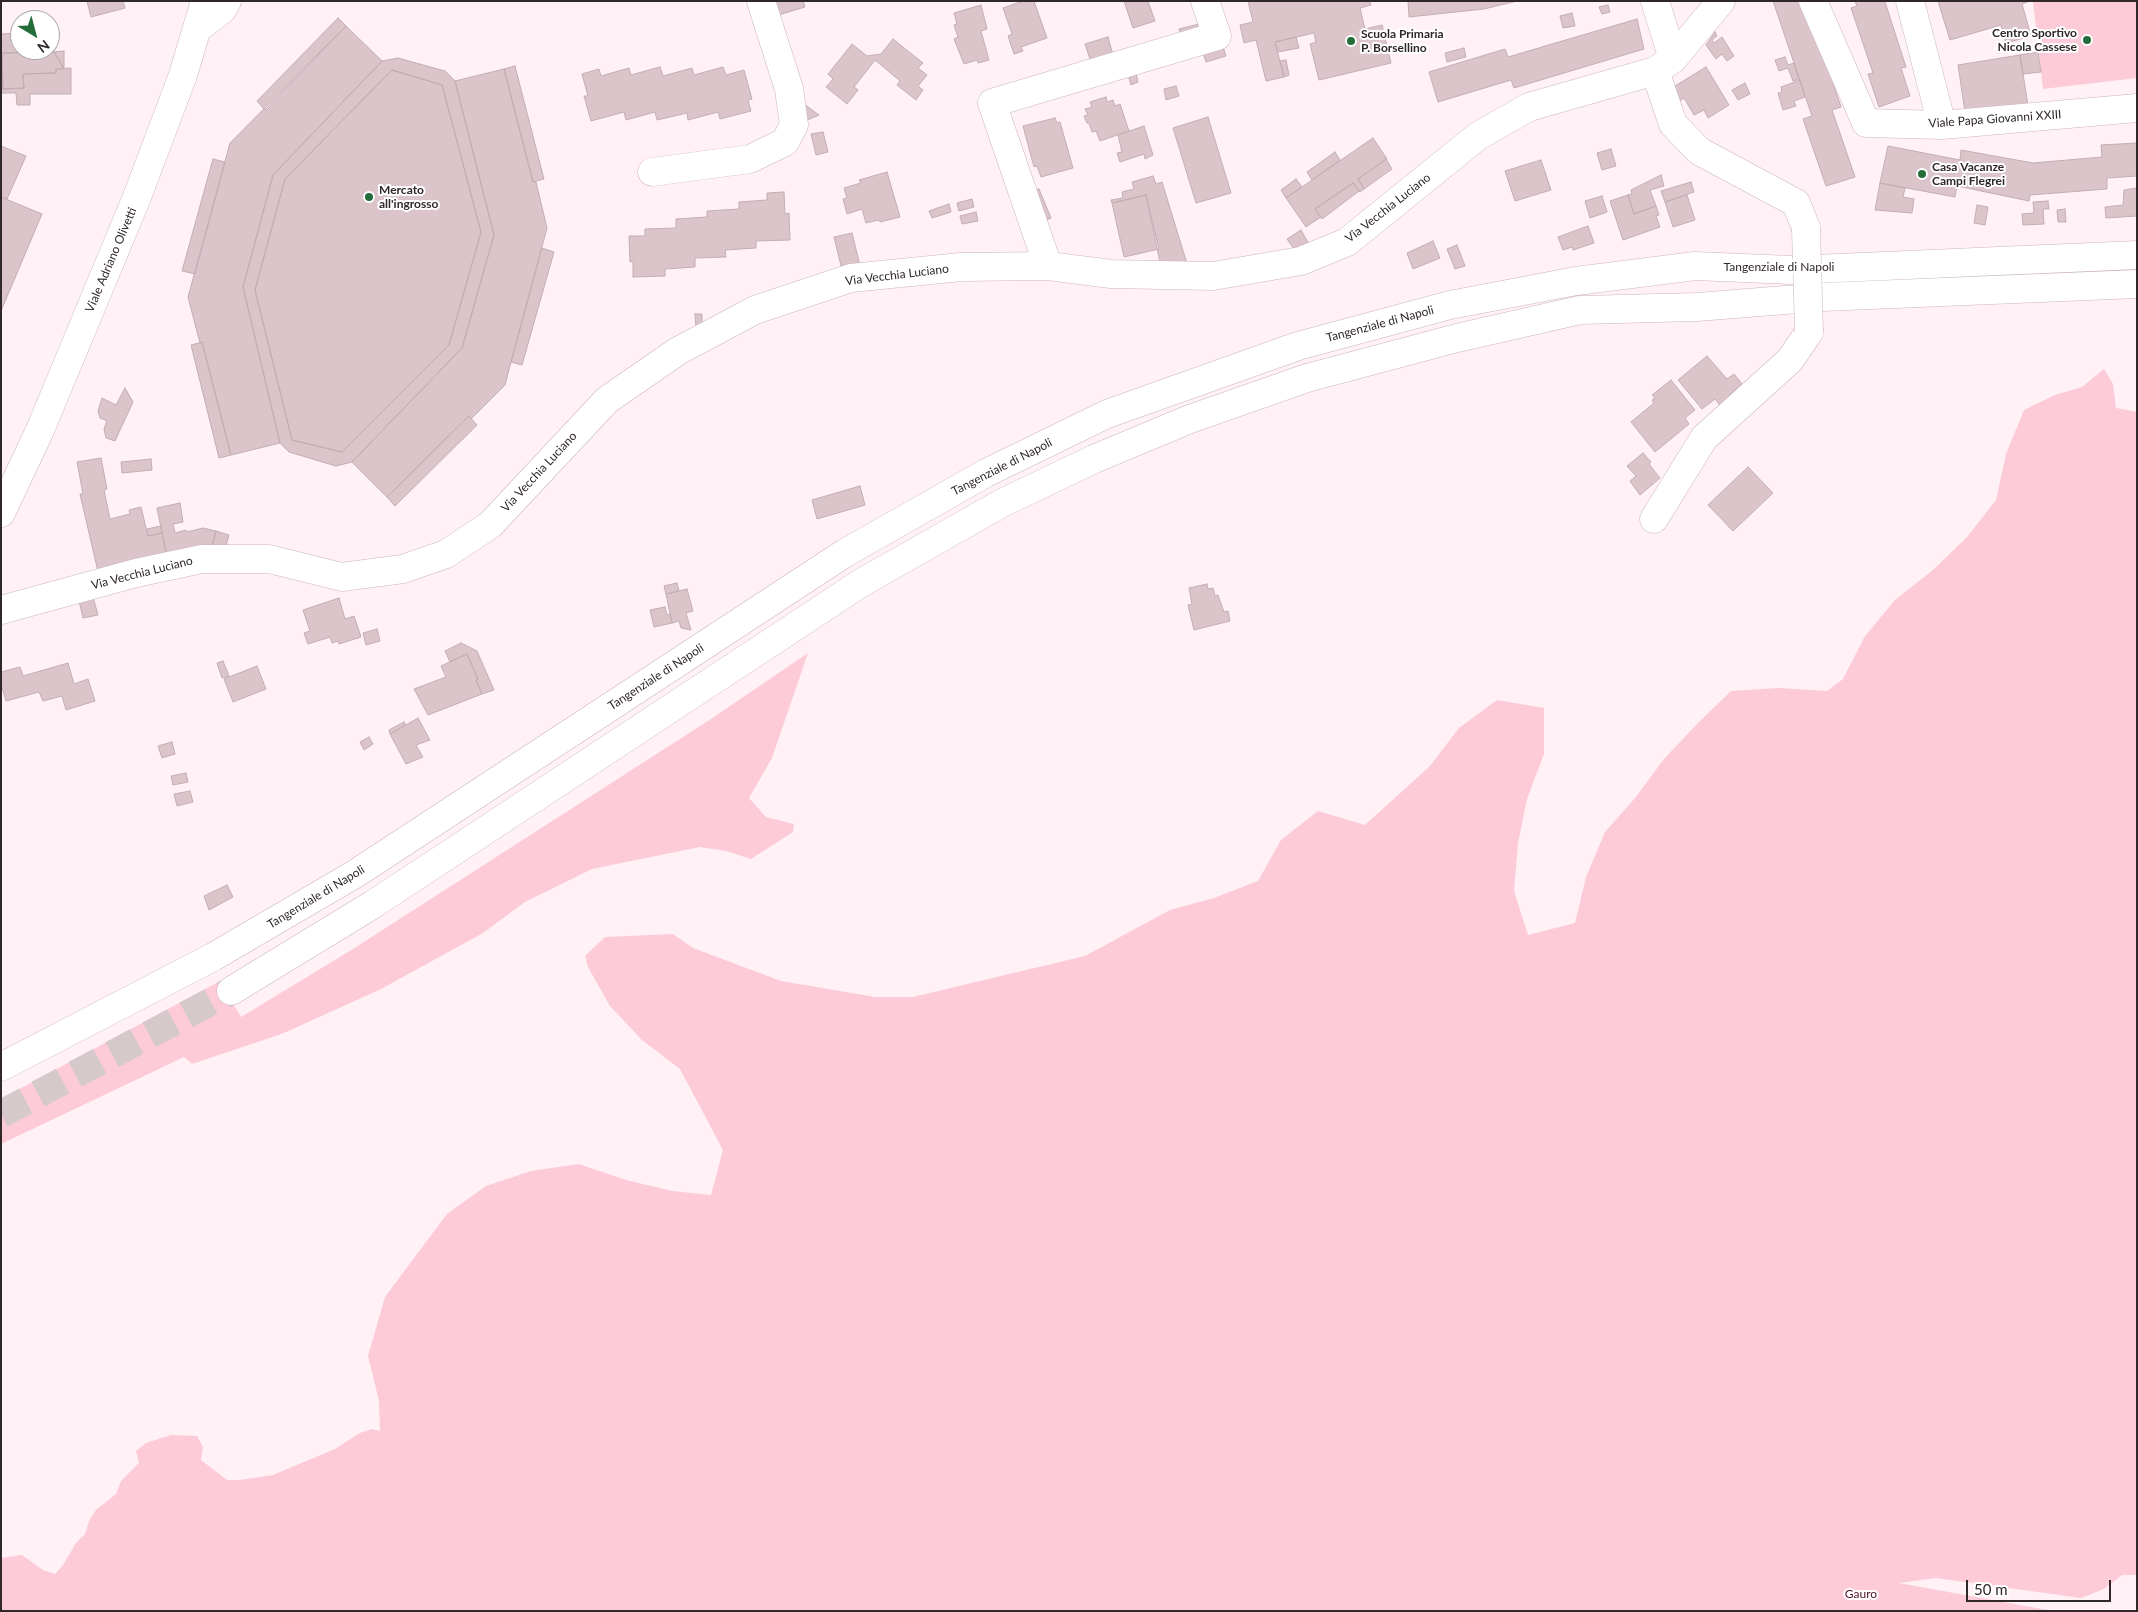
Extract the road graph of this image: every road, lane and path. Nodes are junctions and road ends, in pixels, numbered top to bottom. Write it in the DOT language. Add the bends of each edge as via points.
graph roads {
  1 [pos="205,1"];
  2 [pos="227,1"];
  3 [pos="761,1"];
  4 [pos="1205,1"];
  5 [pos="1655,1"];
  6 [pos="1720,1"];
  7 [pos="1813,1"];
  8 [pos="1910,1"];
  9 [pos="198,28"];
  10 [pos="1664,65"];
  11 [pos="2137,108"];
  12 [pos="1942,125"];
  13 [pos="652,172"];
  14 [pos="2137,255"];
  15 [pos="1048,266"];
  16 [pos="2137,284"];
  17 [pos="1,513"];
  18 [pos="1654,519"];
  19 [pos="1,610"];
  20 [pos="232,992"];
  21 [pos="1,1067"];
  1 -- 9 [label="main road, Viale Adriano Olivetti"];
  2 -- 9 [label="main road" via="222,10"];
  3 -- 13 [label="main road" via="789,89 794,125 785,142 750,159"];
  4 -- 15 [label="main road" via="1217,36 992,103"];
  5 -- 10 [label="main road"];
  6 -- 10 [label="main road"];
  7 -- 12 [label="main road, Viale Papa Giovanni XXIII" via="1866,123"];
  8 -- 12 [label="main road"];
  9 -- 17 [label="main road, Viale Adriano Olivetti" via="138,196 40,430"];
  10 -- 15 [label="main road, Via Vecchia Luciano" via="1529,107 1478,136 1347,242 1301,262 1214,276 1111,274"];
  10 -- 18 [label="main road, bridge" via="1673,124 1699,151 1796,203 1806,228 1809,332 1790,360 1704,438"];
  11 -- 12 [label="main road, Viale Papa Giovanni XXIII"];
  14 -- 21 [label="main road, Tangenziale di Napoli" via="1792,270 1695,266 1576,281 1450,305 1298,346 1107,414 986,473 845,553 355,874 213,957"];
  15 -- 19 [label="main road, Via Vecchia Luciano" via="961,268 851,278 755,310 678,351 607,400 490,525 446,554 403,569 342,577 269,559 202,559 136,573"];
  16 -- 20 [label="main road" via="1580,310 1457,338 1307,378 1190,419 1094,459 1002,503 861,583 381,899"];
}
